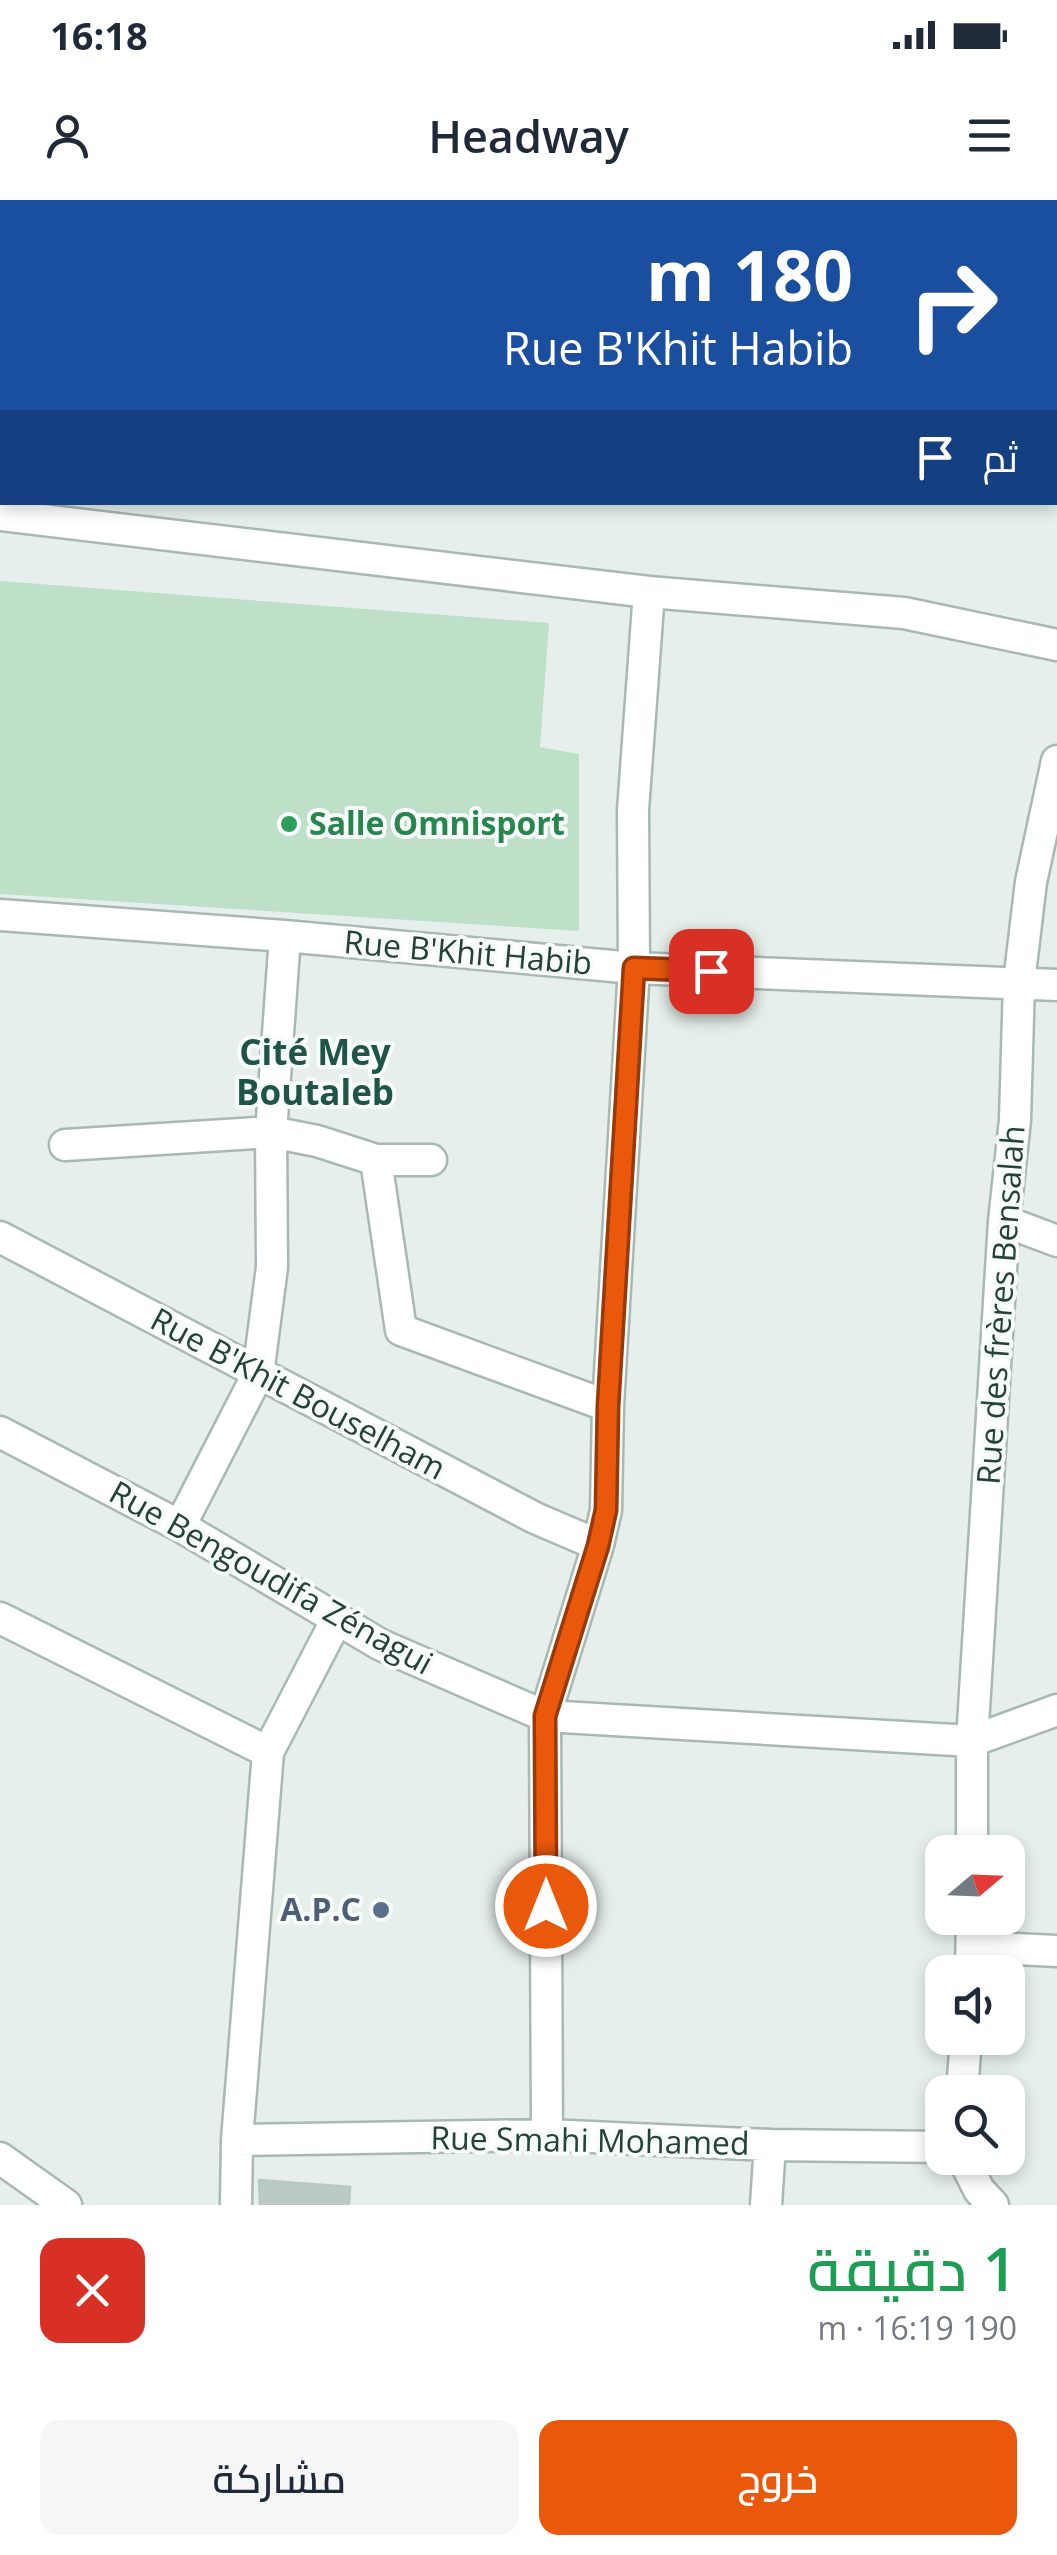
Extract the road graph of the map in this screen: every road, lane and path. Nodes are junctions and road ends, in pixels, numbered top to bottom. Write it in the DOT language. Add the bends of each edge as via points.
graph roads {
  1 [pos="0,515"];
  2 [pos="649,592"];
  3 [pos="1057,645"];
  4 [pos="1057,761"];
  5 [pos="0,915"];
  6 [pos="285,936"];
  7 [pos="634,968"];
  8 [pos="1019,982"];
  9 [pos="1057,985"];
  10 [pos="271,1132"];
  11 [pos="65,1146"];
  12 [pos="376,1160"];
  13 [pos="431,1160"];
  14 [pos="1004,1222"];
  15 [pos="0,1237"];
  16 [pos="1057,1241"];
  17 [pos="258,1374"];
  18 [pos="608,1406"];
  19 [pos="0,1432"];
  20 [pos="180,1526"];
  21 [pos="598,1546"];
  22 [pos="0,1618"];
  23 [pos="337,1620"];
  24 [pos="1057,1710"];
  25 [pos="545,1716"];
  26 [pos="972,1741"];
  27 [pos="268,1752"];
  28 [pos="972,1835"];
  29 [pos="972,1946"];
  30 [pos="1057,1951"];
  31 [pos="547,2134"];
  32 [pos="237,2140"];
  33 [pos="770,2145"];
  34 [pos="925,2146"];
  35 [pos="0,2158"];
  36 [pos="971,2175"];
  37 [pos="66,2205"];
  38 [pos="236,2205"];
  39 [pos="766,2205"];
  40 [pos="993,2205"];
  1 -- 2 [label="street"];
  2 -- 3 [label="street" via="904,613"];
  2 -- 7 [label="street" via="633,810"];
  4 -- 8 [label="street, Rue des frères Bensalah" via="1030,882"];
  5 -- 6 [label="street, Rue B'Khit Habib"];
  6 -- 7 [label="street, Rue B'Khit Habib"];
  6 -- 10 [label="street"];
  7 -- 8 [label="street, Rue B'Khit Habib"];
  7 -- 18 [label="street"];
  8 -- 9 [label="street, Rue B'Khit Habib"];
  8 -- 14 [label="street, Rue des frères Bensalah"];
  10 -- 11 [label="street"];
  10 -- 12 [label="street"];
  10 -- 17 [label="street" via="272,1267"];
  12 -- 13 [label="street"];
  12 -- 18 [label="street" via="401,1330"];
  14 -- 16 [label="street"];
  14 -- 26 [label="street, Rue des frères Bensalah"];
  15 -- 17 [label="street, Rue B'Khit Bouselham"];
  17 -- 20 [label="street"];
  17 -- 21 [label="street, Rue B'Khit Bouselham"];
  18 -- 21 [label="street" via="606,1510"];
  19 -- 20 [label="street, Rue Bengoudifa Zénagui"];
  20 -- 23 [label="street, Rue Bengoudifa Zénagui"];
  21 -- 25 [label="street"];
  22 -- 27 [label="street"];
  23 -- 25 [label="street, Rue Bengoudifa Zénagui"];
  23 -- 27 [label="street"];
  24 -- 26 [label="street"];
  25 -- 26 [label="street"];
  25 -- 31 [label="street"];
  26 -- 28 [label="street, Rue des frères Bensalah"];
  27 -- 32 [label="street"];
  29 -- 30 [label="street"];
  31 -- 32 [label="street, Rue Smahi Mohamed"];
  31 -- 33 [label="street, Rue Smahi Mohamed"];
  32 -- 38 [label="street"];
  33 -- 34 [label="street, Rue Smahi Mohamed"];
  33 -- 39 [label="street"];
  35 -- 37 [label="street"];
  36 -- 40 [label="street"];
}
